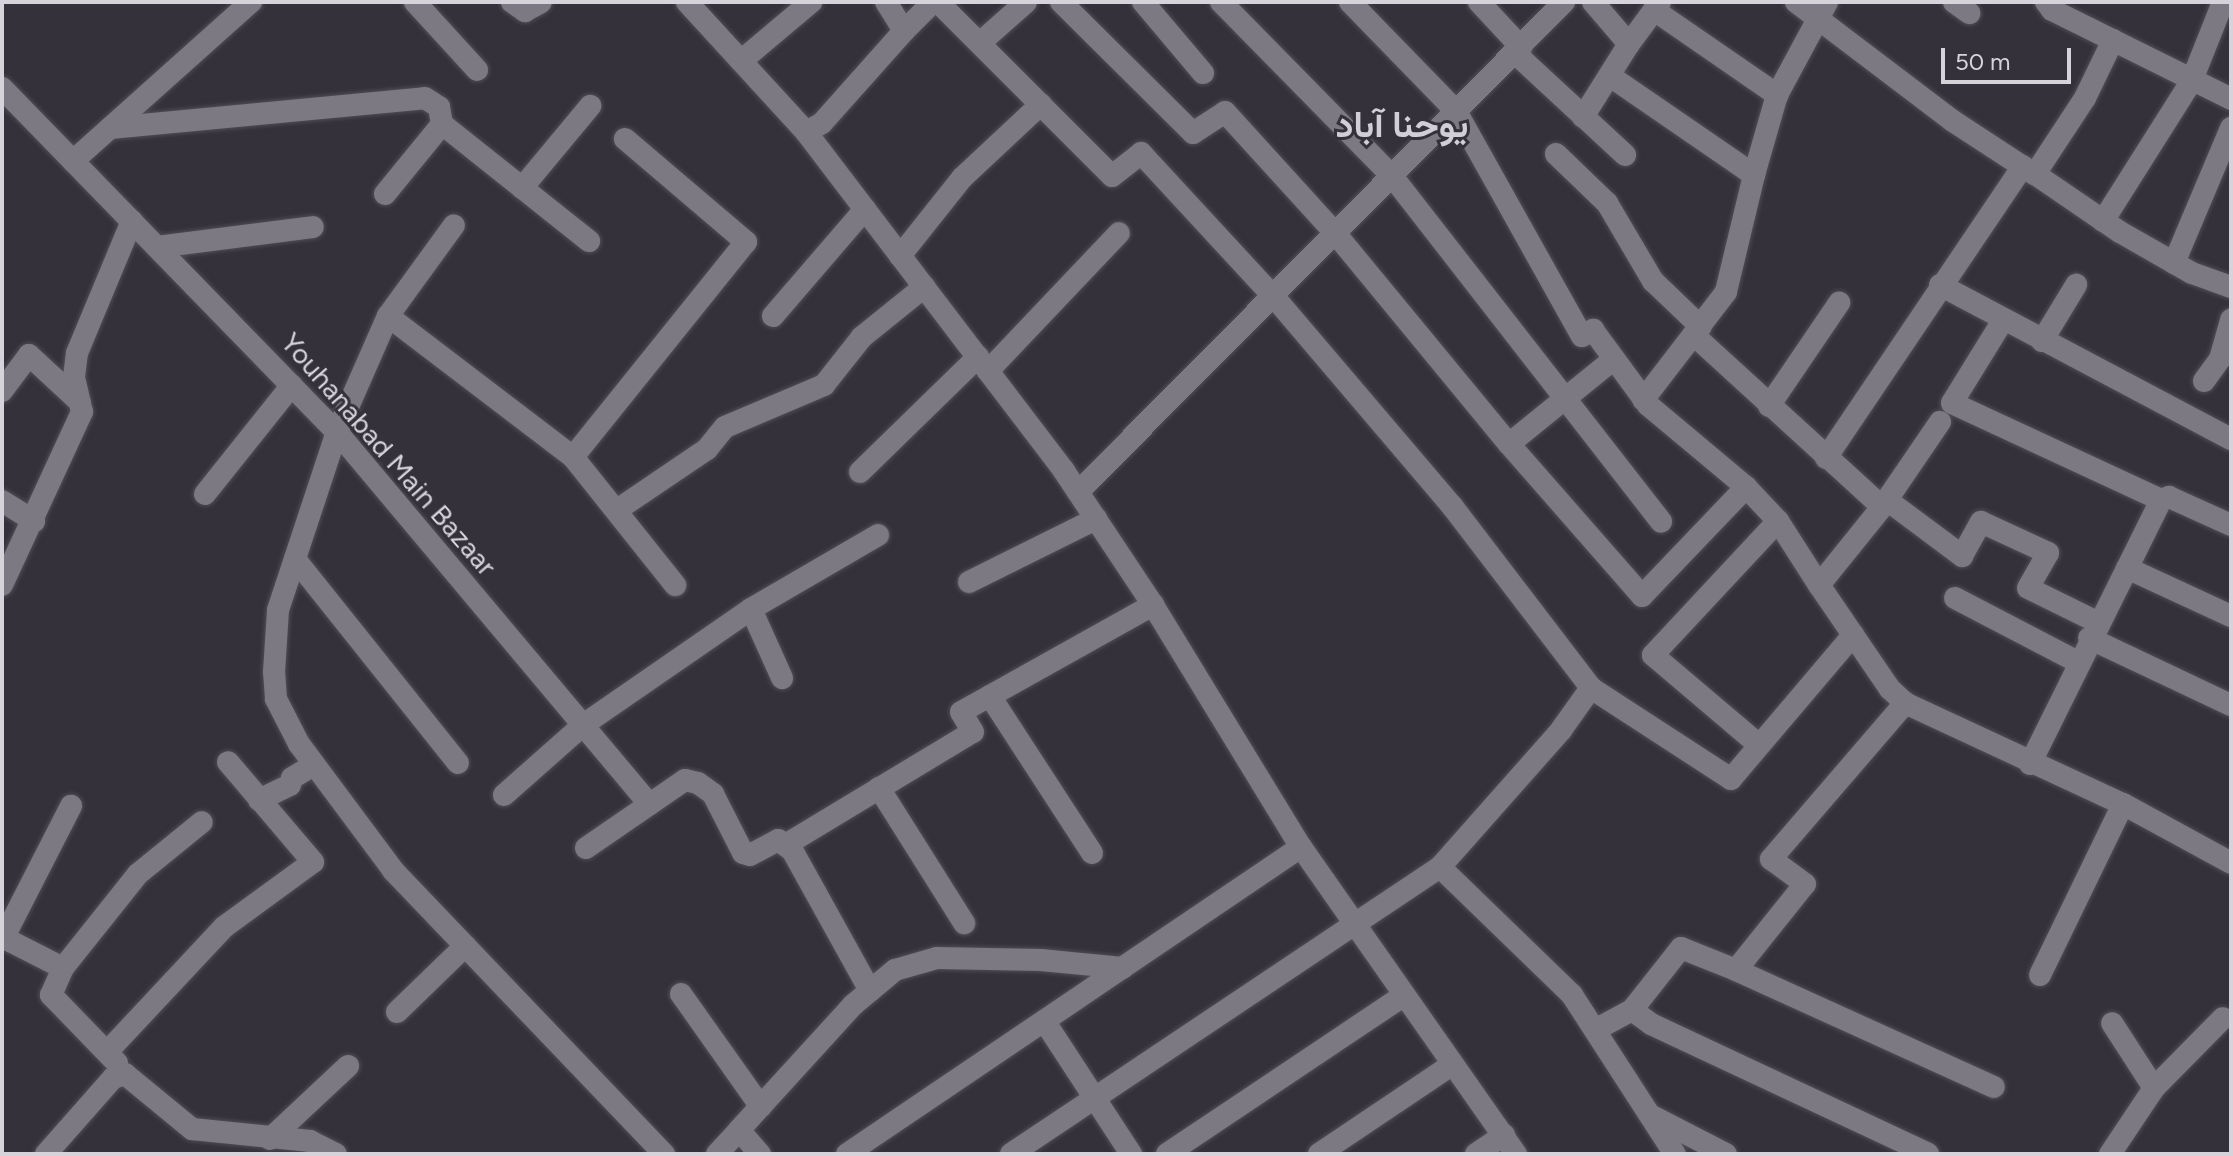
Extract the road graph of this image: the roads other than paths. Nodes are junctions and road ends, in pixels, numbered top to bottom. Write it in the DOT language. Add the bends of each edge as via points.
graph roads {
  1 [pos="251,2"];
  2 [pos="415,2"];
  3 [pos="512,2"];
  4 [pos="541,2"];
  5 [pos="687,2"];
  6 [pos="811,2"];
  7 [pos="886,2"];
  8 [pos="936,2"];
  9 [pos="1026,2"];
  10 [pos="1061,2"];
  11 [pos="1143,2"];
  12 [pos="1221,2"];
  13 [pos="1350,2"];
  14 [pos="1479,2"];
  15 [pos="1564,2"];
  16 [pos="1593,2"];
  17 [pos="1796,2"];
  18 [pos="2046,2"];
  19 [pos="2223,2"];
  20 [pos="1657,6"];
  21 [pos="1823,10"];
  22 [pos="904,31"];
  23 [pos="2113,40"];
  24 [pos="981,42"];
  25 [pos="1629,44"];
  26 [pos="1518,50"];
  27 [pos="741,61"];
  28 [pos="477,70"];
  29 [pos="1203,73"];
  30 [pos="1610,76"];
  31 [pos="2192,80"];
  32 [pos="2,88"];
  33 [pos="1777,95"];
  34 [pos="2231,99"];
  35 [pos="1041,104"];
  36 [pos="590,106"];
  37 [pos="1456,111"];
  38 [pos="1583,117"];
  39 [pos="442,124"];
  40 [pos="110,128"];
  41 [pos="2231,128"];
  42 [pos="806,132"];
  43 [pos="625,139"];
  44 [pos="1556,154"];
  45 [pos="1625,155"];
  46 [pos="73,161"];
  47 [pos="2029,170"];
  48 [pos="1754,175"];
  49 [pos="1392,176"];
  50 [pos="522,188"];
  51 [pos="385,194"];
  52 [pos="865,209"];
  53 [pos="132,221"];
  54 [pos="2103,221"];
  55 [pos="454,225"];
  56 [pos="313,227"];
  57 [pos="1119,233"];
  58 [pos="1335,233"];
  59 [pos="589,241"];
  60 [pos="157,247"];
  61 [pos="900,256"];
  62 [pos="2174,263"];
  63 [pos="1940,285"];
  64 [pos="2076,285"];
  65 [pos="924,287"];
  66 [pos="2231,287"];
  67 [pos="1275,298"];
  68 [pos="1839,303"];
  69 [pos="388,316"];
  70 [pos="773,316"];
  71 [pos="2231,320"];
  72 [pos="2002,322"];
  73 [pos="1698,332"];
  74 [pos="2042,341"];
  75 [pos="1614,359"];
  76 [pos="983,364"];
  77 [pos="2204,381"];
  78 [pos="292,385"];
  79 [pos="2,391"];
  80 [pos="1569,399"];
  81 [pos="1643,400"];
  82 [pos="81,402"];
  83 [pos="1769,406"];
  84 [pos="1940,422"];
  85 [pos="337,432"];
  86 [pos="2231,439"];
  87 [pos="1509,444"];
  88 [pos="573,457"];
  89 [pos="1826,458"];
  90 [pos="860,472"];
  91 [pos="1746,487"];
  92 [pos="1078,492"];
  93 [pos="205,494"];
  94 [pos="2161,500"];
  95 [pos="2,501"];
  96 [pos="1885,503"];
  97 [pos="617,510"];
  98 [pos="1096,519"];
  99 [pos="34,521"];
  100 [pos="1778,521"];
  101 [pos="1661,522"];
  102 [pos="2231,525"];
  103 [pos="878,535"];
  104 [pos="295,559"];
  105 [pos="2127,568"];
  106 [pos="969,582"];
  107 [pos="2,585"];
  108 [pos="675,585"];
  109 [pos="1819,585"];
  110 [pos="1955,598"];
  111 [pos="1153,605"];
  112 [pos="751,609"];
  113 [pos="2231,616"];
  114 [pos="2093,630"];
  115 [pos="1853,635"];
  116 [pos="2078,662"];
  117 [pos="782,678"];
  118 [pos="1591,688"];
  119 [pos="990,696"];
  120 [pos="1905,703"];
  121 [pos="2231,705"];
  122 [pos="583,725"];
  123 [pos="1759,745"];
  124 [pos="228,762"];
  125 [pos="458,763"];
  126 [pos="2030,764"];
  127 [pos="314,765"];
  128 [pos="879,788"];
  129 [pos="504,795"];
  130 [pos="259,800"];
  131 [pos="649,804"];
  132 [pos="2123,804"];
  133 [pos="71,806"];
  134 [pos="202,822"];
  135 [pos="787,844"];
  136 [pos="1301,847"];
  137 [pos="586,848"];
  138 [pos="1092,853"];
  139 [pos="2231,863"];
  140 [pos="1440,867"];
  141 [pos="1355,922"];
  142 [pos="964,923"];
  143 [pos="465,946"];
  144 [pos="63,968"];
  145 [pos="1123,968"];
  146 [pos="1736,970"];
  147 [pos="2040,975"];
  148 [pos="870,991"];
  149 [pos="681,994"];
  150 [pos="1403,996"];
  151 [pos="1632,1010"];
  152 [pos="397,1012"];
  153 [pos="2223,1018"];
  154 [pos="1045,1022"];
  155 [pos="2112,1023"];
  156 [pos="1595,1030"];
  157 [pos="108,1051"];
  158 [pos="1453,1064"];
  159 [pos="348,1066"];
  160 [pos="125,1074"];
  161 [pos="1994,1087"];
  162 [pos="2154,1088"];
  163 [pos="1094,1097"];
  164 [pos="761,1107"];
  165 [pos="1650,1116"];
  166 [pos="739,1130"];
  167 [pos="270,1139"];
  168 [pos="1510,1145"];
  169 [pos="46,1154"];
  170 [pos="336,1154"];
  171 [pos="664,1154"];
  172 [pos="717,1154"];
  173 [pos="760,1154"];
  174 [pos="847,1154"];
  175 [pos="1011,1154"];
  176 [pos="1131,1154"];
  177 [pos="1167,1154"];
  178 [pos="1319,1154"];
  179 [pos="1476,1154"];
  180 [pos="1675,1154"];
  181 [pos="1726,1154"];
  182 [pos="1928,1154"];
  183 [pos="2110,1154"];
  1 -- 40 [label="street"];
  2 -- 28 [label="street"];
  3 -- 4 [label="street" via="525,11"];
  5 -- 27 [label="street"];
  6 -- 27 [label="street"];
  7 -- 22 [label="street"];
  8 -- 22 [label="street"];
  8 -- 24 [label="street"];
  9 -- 24 [label="street"];
  10 -- 58 [label="street" via="1193,133 1225,112"];
  11 -- 29 [label="street"];
  12 -- 49 [label="street"];
  13 -- 37 [label="street"];
  14 -- 26 [label="street"];
  15 -- 26 [label="street"];
  16 -- 25 [label="street"];
  17 -- 21 [label="street"];
  18 -- 23 [label="street"];
  19 -- 31 [label="street"];
  20 -- 25 [label="street"];
  20 -- 33 [label="street"];
  21 -- 33 [label="street"];
  21 -- 47 [label="street" via="1953,121"];
  22 -- 42 [label="street" via="822,123"];
  23 -- 31 [label="street"];
  23 -- 47 [label="street" via="2085,98"];
  24 -- 35 [label="street"];
  25 -- 30 [label="street"];
  26 -- 37 [label="street"];
  26 -- 38 [label="street"];
  27 -- 42 [label="street"];
  30 -- 38 [label="street"];
  30 -- 48 [label="street"];
  31 -- 34 [label="street"];
  31 -- 54 [label="street"];
  32 -- 46 [label="street, Youhanabad Main Bazaar"];
  33 -- 48 [label="street"];
  35 -- 61 [label="street" via="962,178"];
  35 -- 67 [label="street" via="1112,176 1141,153"];
  36 -- 50 [label="street"];
  37 -- 49 [label="street"];
  37 -- 75 [label="street" via="1582,336 1593,330"];
  38 -- 45 [label="street"];
  39 -- 40 [label="street" via="439,107 425,98"];
  39 -- 50 [label="street"];
  39 -- 51 [label="street"];
  40 -- 46 [label="street"];
  41 -- 62 [label="street"];
  42 -- 52 [label="street"];
  43 -- 88 [label="street" via="746,242"];
  44 -- 73 [label="street" via="1601,196 1653,281"];
  46 -- 53 [label="street, Youhanabad Main Bazaar"];
  47 -- 54 [label="street"];
  47 -- 63 [label="street"];
  48 -- 73 [label="street" via="1726,292"];
  49 -- 58 [label="street"];
  49 -- 80 [label="street"];
  50 -- 59 [label="street"];
  52 -- 61 [label="street"];
  52 -- 70 [label="street"];
  53 -- 60 [label="street, Youhanabad Main Bazaar"];
  53 -- 82 [label="street" via="77,353 74,377"];
  54 -- 62 [label="street"];
  55 -- 69 [label="street"];
  56 -- 60 [label="street"];
  57 -- 76 [label="street"];
  58 -- 67 [label="street"];
  58 -- 87 [label="street"];
  60 -- 78 [label="street, Youhanabad Main Bazaar"];
  61 -- 65 [label="street"];
  62 -- 66 [label="street"];
  63 -- 72 [label="street"];
  63 -- 89 [label="street"];
  64 -- 74 [label="street"];
  65 -- 76 [label="street"];
  65 -- 97 [label="street" via="862,337 824,385 725,427 707,449"];
  67 -- 92 [label="street"];
  67 -- 118 [label="street" via="1452,506"];
  68 -- 83 [label="street"];
  69 -- 85 [label="street"];
  69 -- 88 [label="street"];
  71 -- 77 [label="street" via="2220,359"];
  72 -- 74 [label="street"];
  72 -- 94 [label="street" via="1952,403"];
  73 -- 81 [label="street"];
  73 -- 83 [label="street"];
  74 -- 86 [label="street"];
  75 -- 80 [label="street"];
  75 -- 81 [label="street"];
  76 -- 90 [label="street"];
  76 -- 92 [label="street"];
  78 -- 85 [label="street, Youhanabad Main Bazaar"];
  78 -- 93 [label="street"];
  79 -- 82 [label="street" via="29,355"];
  80 -- 87 [label="street"];
  80 -- 101 [label="street"];
  81 -- 91 [label="street"];
  82 -- 99 [label="street" via="82,412"];
  83 -- 89 [label="street"];
  84 -- 96 [label="street"];
  85 -- 104 [label="street"];
  85 -- 122 [label="street, Youhanabad Main Bazaar"];
  87 -- 91 [label="street" via="1642,596"];
  88 -- 97 [label="street"];
  89 -- 96 [label="street"];
  91 -- 100 [label="street"];
  92 -- 98 [label="street"];
  94 -- 102 [label="street" via="2169,497"];
  94 -- 105 [label="street"];
  95 -- 99 [label="street"];
  96 -- 109 [label="street"];
  96 -- 114 [label="street" via="1962,556 1981,522 2048,553 2028,588"];
  97 -- 108 [label="street"];
  98 -- 106 [label="street"];
  98 -- 111 [label="street"];
  99 -- 107 [label="street"];
  100 -- 109 [label="street"];
  100 -- 123 [label="street" via="1653,655"];
  103 -- 112 [label="street"];
  104 -- 125 [label="street"];
  104 -- 127 [label="street" via="278,610 276,699"];
  105 -- 113 [label="street"];
  105 -- 114 [label="street"];
  109 -- 115 [label="street"];
  110 -- 116 [label="street"];
  111 -- 119 [label="street"];
  111 -- 136 [label="street"];
  112 -- 117 [label="street"];
  112 -- 122 [label="street"];
  114 -- 116 [label="street"];
  114 -- 121 [label="street"];
  115 -- 120 [label="street"];
  115 -- 123 [label="street"];
  116 -- 126 [label="street"];
  118 -- 123 [label="street" via="1731,779"];
  118 -- 140 [label="street"];
  119 -- 128 [label="street" via="961,712 973,732"];
  119 -- 138 [label="street"];
  120 -- 126 [label="street"];
  120 -- 146 [label="street" via="1771,859 1805,884"];
  122 -- 129 [label="street"];
  122 -- 131 [label="street, Youhanabad Main Bazaar"];
  124 -- 130 [label="street"];
  126 -- 132 [label="street"];
  127 -- 130 [label="street"];
  127 -- 143 [label="street" via="393,870"];
  128 -- 135 [label="street"];
  128 -- 142 [label="street"];
  130 -- 157 [label="street" via="313,862 224,927"];
  131 -- 135 [label="street" via="685,780 698,783 713,794 743,853 750,855 778,840"];
  131 -- 137 [label="street"];
  132 -- 139 [label="street"];
  132 -- 147 [label="street"];
  133 -- 144 [label="street" via="6,933 10,941"];
  134 -- 144 [label="street" via="138,874"];
  135 -- 148 [label="street"];
  136 -- 141 [label="street"];
  136 -- 145 [label="street"];
  140 -- 141 [label="street"];
  140 -- 156 [label="street" via="1572,995"];
  141 -- 150 [label="street"];
  141 -- 163 [label="street"];
  143 -- 152 [label="street"];
  143 -- 171 [label="street"];
  144 -- 157 [label="street" via="52,1002"];
  145 -- 148 [label="street" via="937,958 895,970"];
  145 -- 154 [label="street"];
  146 -- 151 [label="street" via="1681,948"];
  146 -- 161 [label="street"];
  148 -- 164 [label="street"];
  149 -- 164 [label="street"];
  150 -- 158 [label="street"];
  150 -- 177 [label="street"];
  151 -- 156 [label="street"];
  151 -- 182 [label="street" via="1651,1024"];
  153 -- 162 [label="street"];
  154 -- 163 [label="street"];
  154 -- 174 [label="street"];
  155 -- 162 [label="street"];
  156 -- 165 [label="street"];
  157 -- 160 [label="street"];
  158 -- 168 [label="street"];
  158 -- 178 [label="street"];
  159 -- 167 [label="street"];
  160 -- 167 [label="street" via="192,1129"];
  160 -- 169 [label="street" via="113,1078"];
  162 -- 183 [label="street"];
  163 -- 175 [label="street"];
  163 -- 176 [label="street"];
  164 -- 166 [label="street"];
  165 -- 180 [label="street"];
  165 -- 181 [label="street"];
  166 -- 172 [label="street"];
  166 -- 173 [label="street"];
  167 -- 170 [label="street" via="310,1141"];
  168 -- 179 [label="street"];
}
